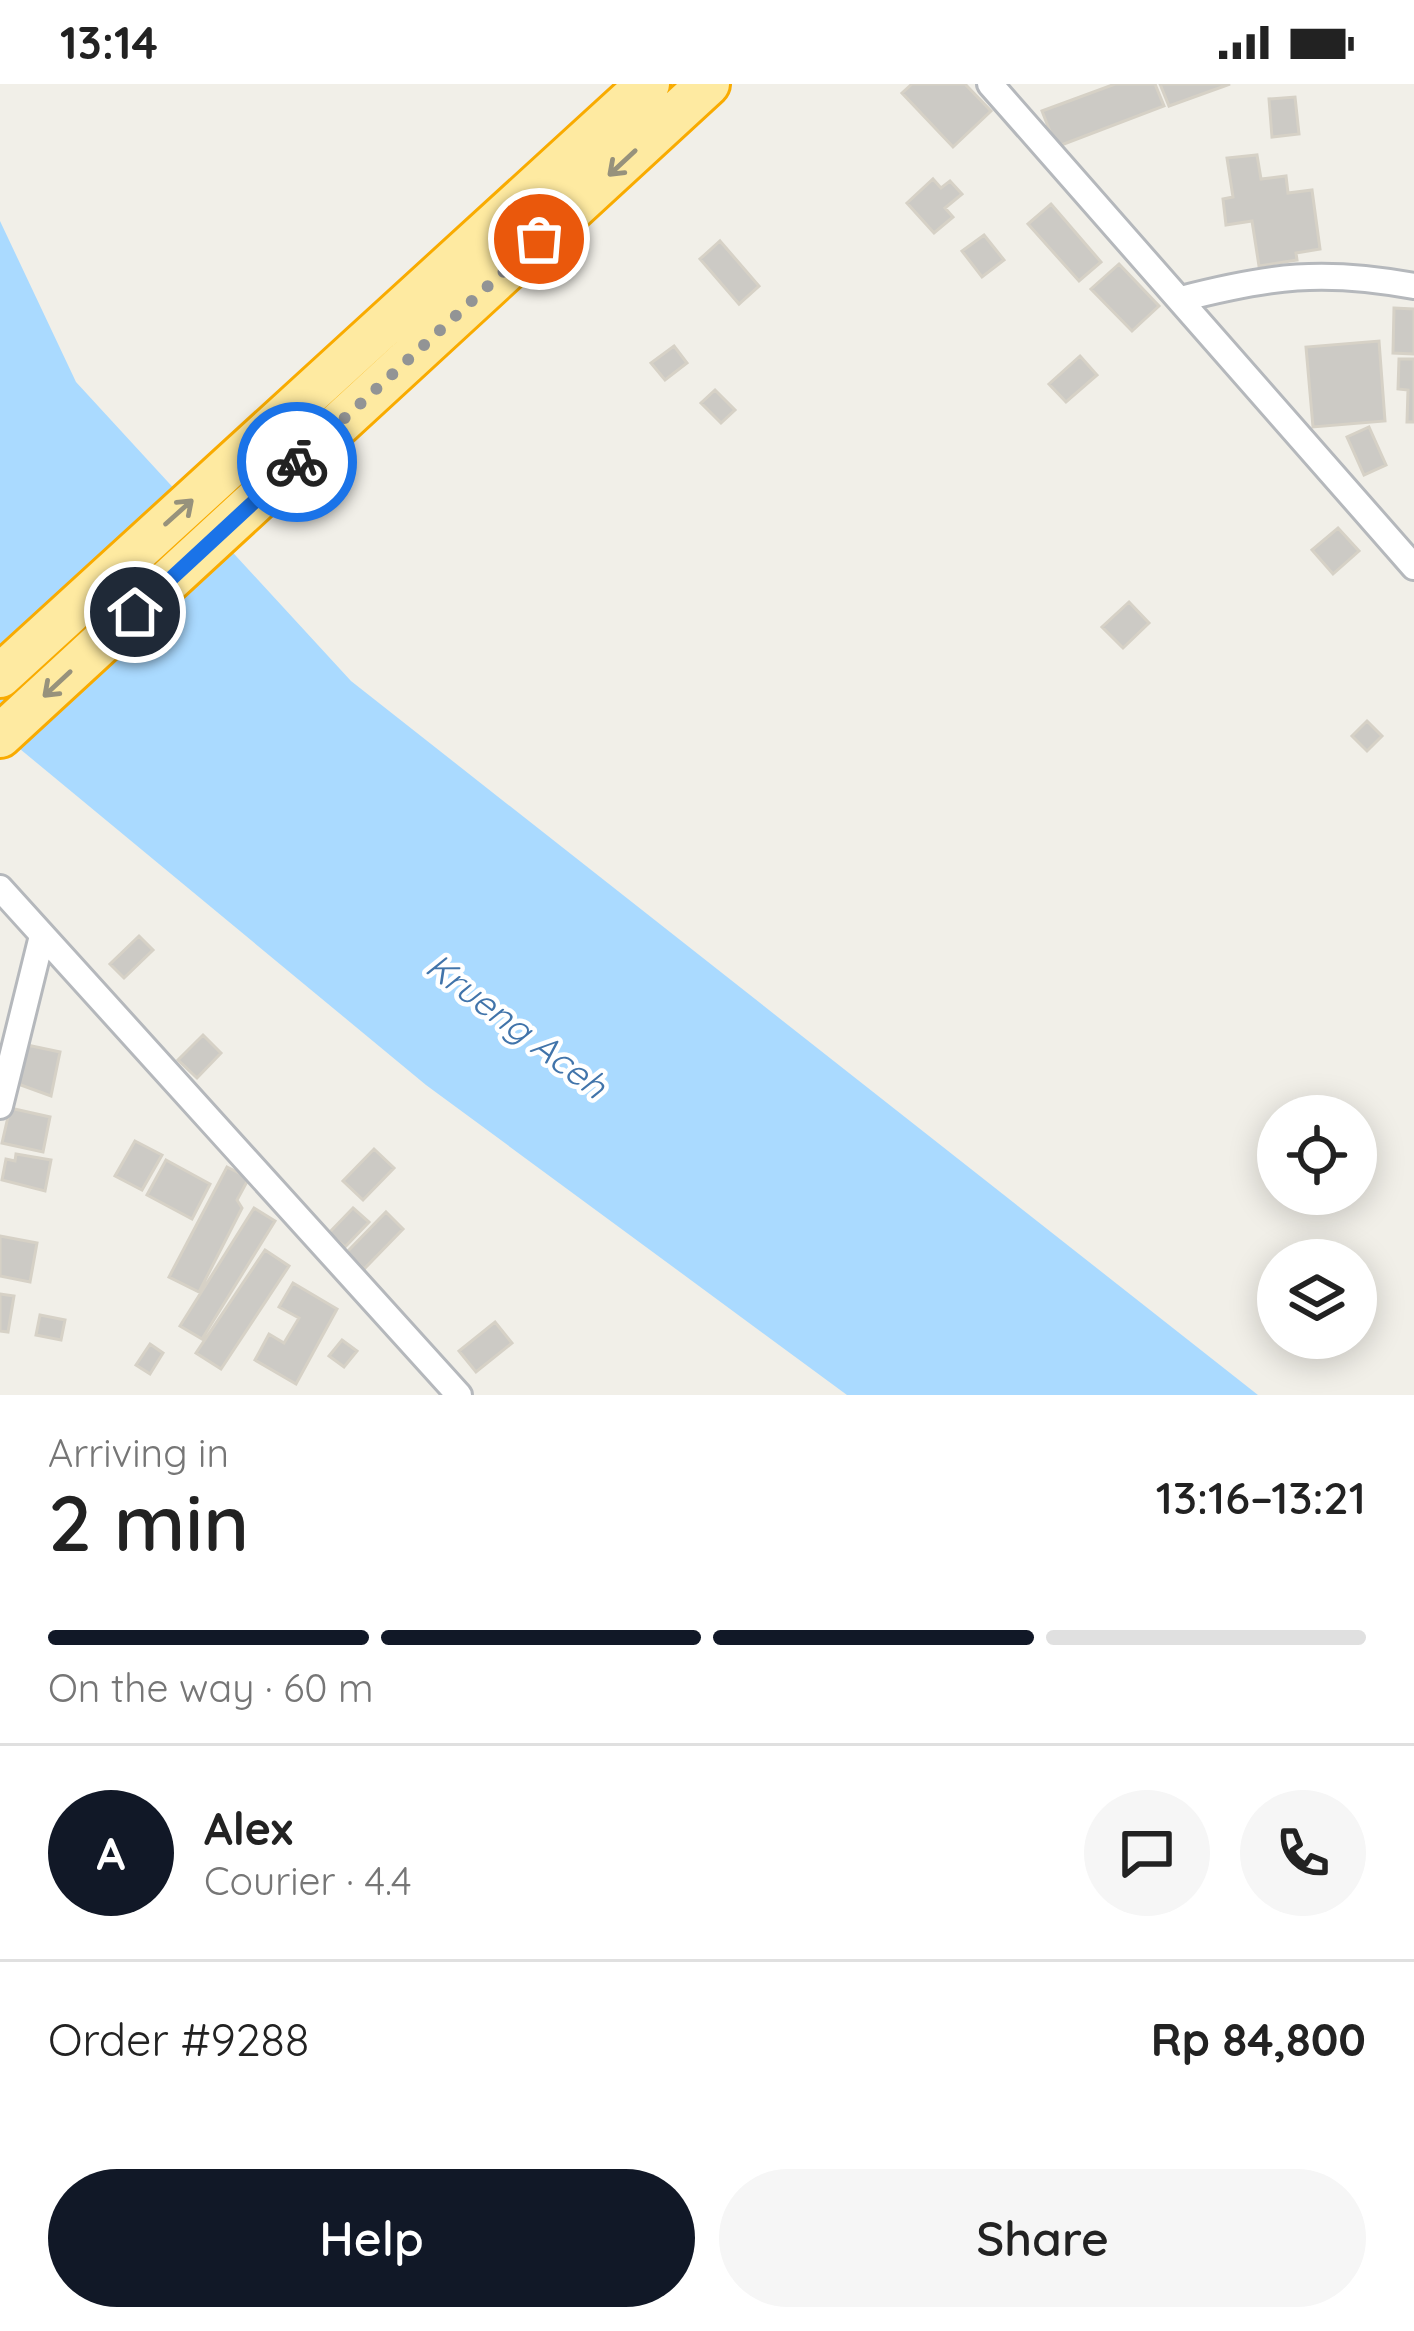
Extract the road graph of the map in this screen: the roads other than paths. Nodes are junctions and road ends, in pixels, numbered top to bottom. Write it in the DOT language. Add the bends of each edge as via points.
graph roads {
  1 [pos="648,84"];
  2 [pos="708,84"];
  3 [pos="990,84"];
  4 [pos="1414,286"];
  5 [pos="1181,298"];
  6 [pos="1414,567"];
  7 [pos="0,676"];
  8 [pos="0,736"];
  9 [pos="0,888"];
  10 [pos="42,936"];
  11 [pos="0,1106"];
  12 [pos="459,1395"];
  7 -- 1 [label="highway, one-way"];
  2 -- 8 [label="highway, one-way"];
  3 -- 5 [label="street"];
  4 -- 5 [label="street" via="1351,274 1267,277"];
  5 -- 6 [label="street"];
  9 -- 10 [label="street"];
  10 -- 11 [label="street"];
  10 -- 12 [label="street"];
}
